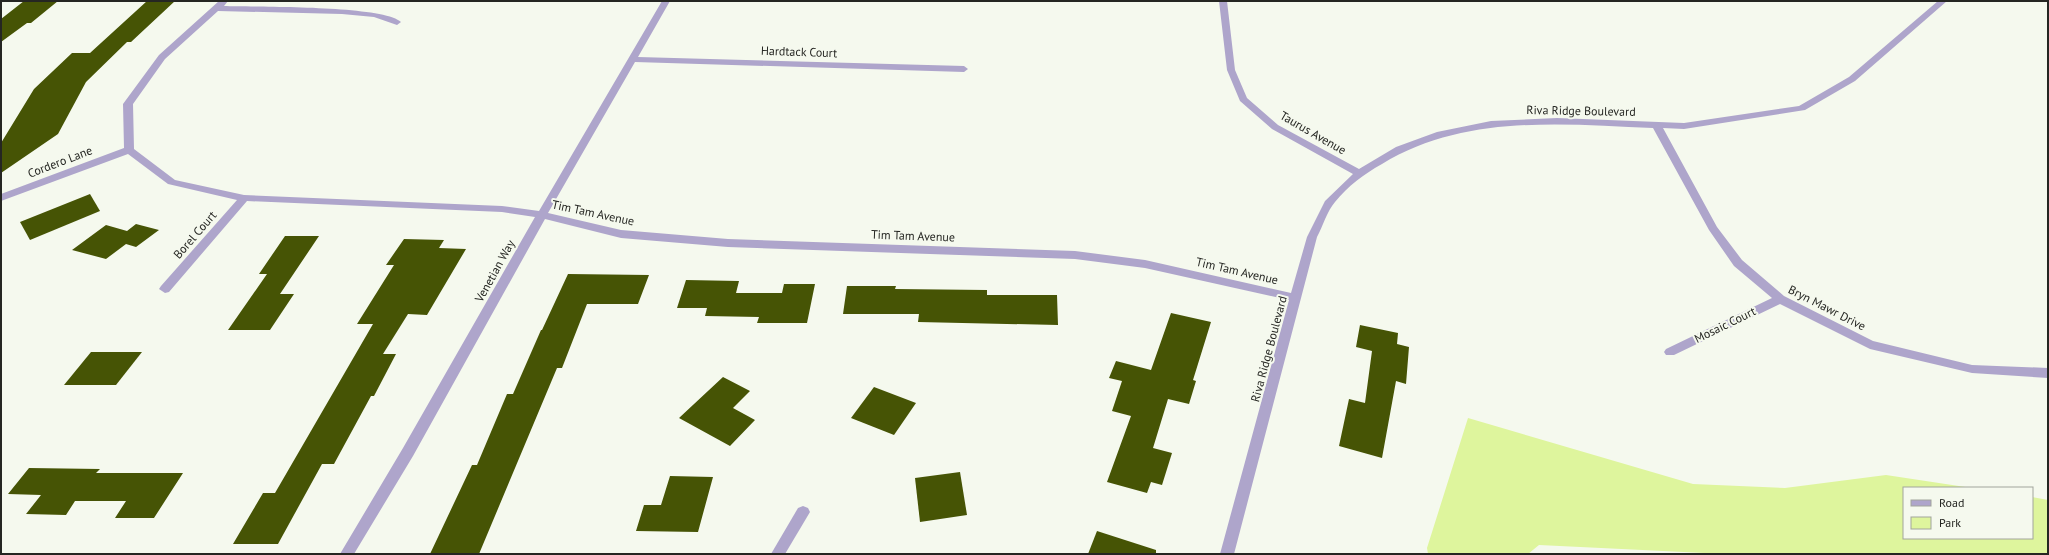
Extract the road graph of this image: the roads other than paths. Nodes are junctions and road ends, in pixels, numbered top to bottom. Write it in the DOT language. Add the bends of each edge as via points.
graph roads {
  1 [pos="224,1"];
  2 [pos="666,1"];
  3 [pos="1223,1"];
  4 [pos="1943,1"];
  5 [pos="217,8"];
  6 [pos="397,22"];
  7 [pos="633,59"];
  8 [pos="964,69"];
  9 [pos="1657,126"];
  10 [pos="129,150"];
  11 [pos="1359,173"];
  12 [pos="1,198"];
  13 [pos="244,198"];
  14 [pos="542,215"];
  15 [pos="165,289"];
  16 [pos="1296,298"];
  17 [pos="1780,298"];
  18 [pos="1670,352"];
  19 [pos="2048,373"];
  20 [pos="803,512"];
  21 [pos="347,554"];
  22 [pos="778,554"];
  23 [pos="1227,554"];
  1 -- 5 [label="street"];
  2 -- 7 [label="street, Venetian Way"];
  3 -- 11 [label="street, Taurus Avenue" via="1231,70 1243,99 1275,127"];
  4 -- 9 [label="street, Riva Ridge Boulevard" via="1852,79 1802,108 1684,126"];
  5 -- 6 [label="street" via="342,12 375,15"];
  5 -- 10 [label="street" via="162,56 128,104"];
  7 -- 8 [label="street, Hardtack Court"];
  7 -- 14 [label="street, Venetian Way"];
  9 -- 11 [label="street, Riva Ridge Boulevard" via="1557,121 1491,124 1440,134 1399,149"];
  9 -- 17 [label="street, Bryn Mawr Drive" via="1713,228 1738,263"];
  10 -- 12 [label="street, Cordero Lane"];
  10 -- 13 [label="street, Tim Tam Avenue" via="172,182"];
  11 -- 16 [label="street, Riva Ridge Boulevard" via="1330,200 1312,237"];
  13 -- 14 [label="street, Tim Tam Avenue" via="502,209"];
  13 -- 15 [label="street, Borel Court"];
  14 -- 16 [label="street, Tim Tam Avenue" via="621,234 728,243 1075,255 1145,264"];
  14 -- 21 [label="street, Venetian Way" via="408,452"];
  16 -- 23 [label="street, Riva Ridge Boulevard"];
  17 -- 18 [label="street, Mosaic Court"];
  17 -- 19 [label="street, Bryn Mawr Drive" via="1870,345 1972,368"];
  20 -- 22 [label="street"];
}
